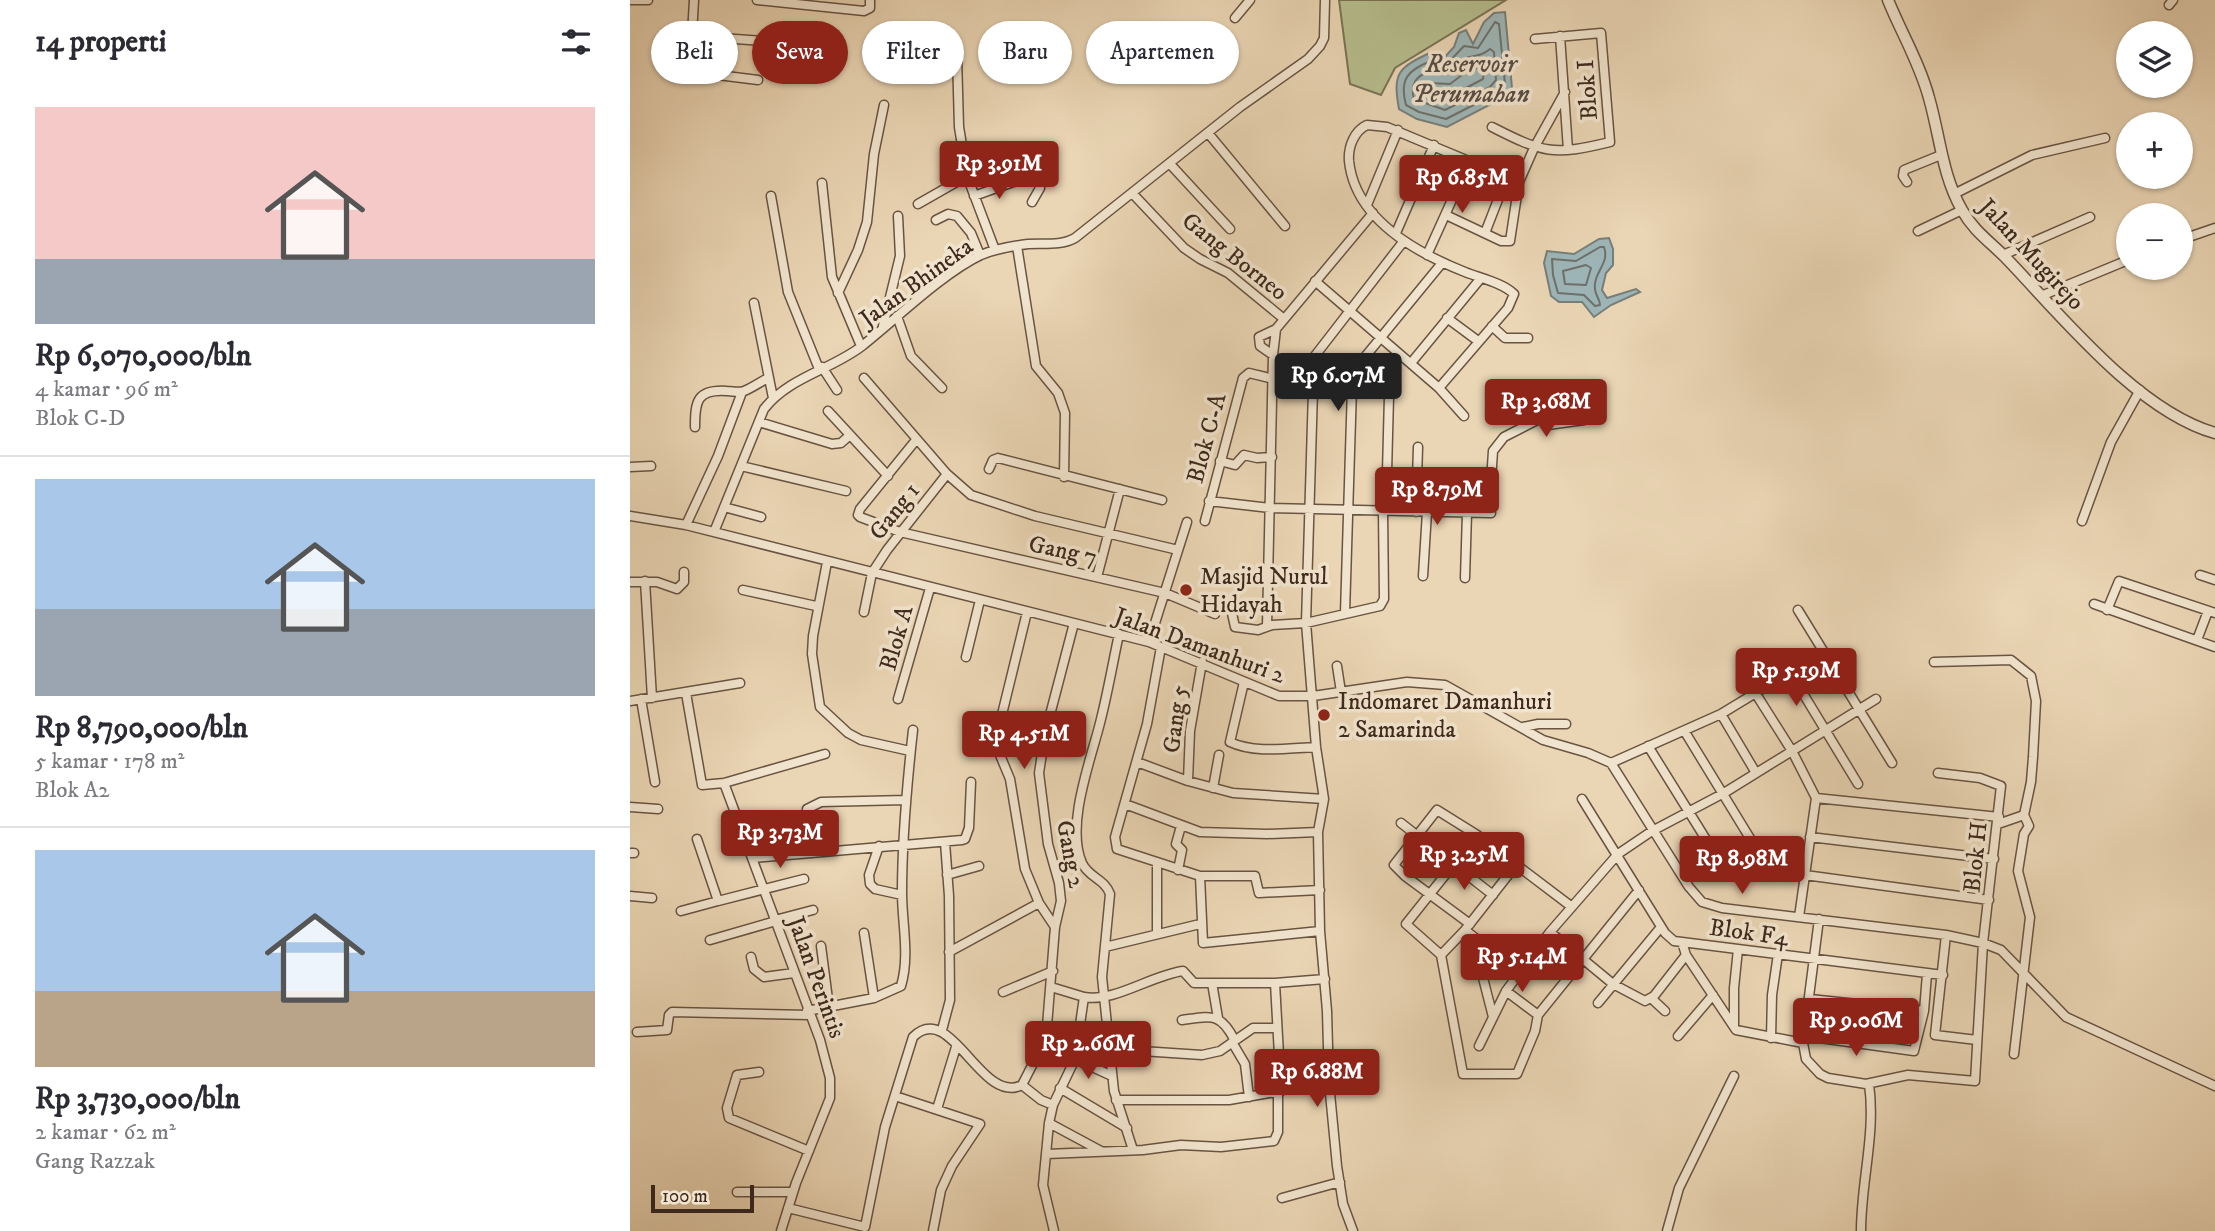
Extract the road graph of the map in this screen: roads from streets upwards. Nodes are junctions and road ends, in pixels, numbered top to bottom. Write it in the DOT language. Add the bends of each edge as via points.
graph roads {
  1 [pos="630,0"];
  2 [pos="648,0"];
  3 [pos="694,0"];
  4 [pos="757,0"];
  5 [pos="870,0"];
  6 [pos="1250,0"];
  7 [pos="1325,0"];
  8 [pos="1888,0"];
  9 [pos="788,2"];
  10 [pos="1235,18"];
  11 [pos="694,21"];
  12 [pos="1560,36"];
  13 [pos="1535,39"];
  14 [pos="958,84"];
  15 [pos="1565,92"];
  16 [pos="884,105"];
  17 [pos="1492,127"];
  18 [pos="1398,130"];
  19 [pos="1208,133"];
  20 [pos="2105,138"];
  21 [pos="1434,145"];
  22 [pos="1534,148"];
  23 [pos="1568,150"];
  24 [pos="1941,155"];
  25 [pos="1469,162"];
  26 [pos="1170,163"];
  27 [pos="967,176"];
  28 [pos="1506,179"];
  29 [pos="1519,182"];
  30 [pos="1907,182"];
  31 [pos="822,183"];
  32 [pos="1133,194"];
  33 [pos="1954,194"];
  34 [pos="771,196"];
  35 [pos="974,196"];
  36 [pos="1032,202"];
  37 [pos="918,204"];
  38 [pos="1370,209"];
  39 [pos="1962,210"];
  40 [pos="1446,215"];
  41 [pos="898,216"];
  42 [pos="2090,217"];
  43 [pos="936,220"];
  44 [pos="1284,226"];
  45 [pos="2215,228"];
  46 [pos="1230,229"];
  47 [pos="1918,231"];
  48 [pos="1396,233"];
  49 [pos="1485,233"];
  50 [pos="2193,236"];
  51 [pos="1403,242"];
  52 [pos="1017,246"];
  53 [pos="995,250"];
  54 [pos="1427,255"];
  55 [pos="2003,255"];
  56 [pos="980,256"];
  57 [pos="1443,263"];
  58 [pos="2116,265"];
  59 [pos="1481,278"];
  60 [pos="1315,281"];
  61 [pos="838,293"];
  62 [pos="2041,296"];
  63 [pos="754,303"];
  64 [pos="1349,313"];
  65 [pos="897,317"];
  66 [pos="1447,318"];
  67 [pos="1284,319"];
  68 [pos="883,326"];
  69 [pos="1492,326"];
  70 [pos="1276,329"];
  71 [pos="1381,338"];
  72 [pos="1528,338"];
  73 [pos="1478,341"];
  74 [pos="861,346"];
  75 [pos="1273,355"];
  76 [pos="1411,363"];
  77 [pos="820,368"];
  78 [pos="768,377"];
  79 [pos="864,379"];
  80 [pos="1274,381"];
  81 [pos="1314,384"];
  82 [pos="1352,387"];
  83 [pos="942,388"];
  84 [pos="1439,388"];
  85 [pos="838,390"];
  86 [pos="2140,390"];
  87 [pos="742,392"];
  88 [pos="1389,396"];
  89 [pos="773,398"];
  90 [pos="1540,407"];
  91 [pos="828,411"];
  92 [pos="1464,416"];
  93 [pos="1541,418"];
  94 [pos="1584,420"];
  95 [pos="759,422"];
  96 [pos="695,427"];
  97 [pos="2215,433"];
  98 [pos="850,435"];
  99 [pos="916,440"];
  100 [pos="1418,447"];
  101 [pos="1272,457"];
  102 [pos="1220,461"];
  103 [pos="651,466"];
  104 [pos="741,466"];
  105 [pos="630,467"];
  106 [pos="989,469"];
  107 [pos="947,474"];
  108 [pos="888,475"];
  109 [pos="1064,477"];
  110 [pos="1387,479"];
  111 [pos="1417,479"];
  112 [pos="1120,489"];
  113 [pos="846,491"];
  114 [pos="1162,500"];
  115 [pos="1209,501"];
  116 [pos="724,507"];
  117 [pos="1270,508"];
  118 [pos="1310,509"];
  119 [pos="1349,510"];
  120 [pos="1385,511"];
  121 [pos="1416,512"];
  122 [pos="1427,512"];
  123 [pos="1467,513"];
  124 [pos="1490,513"];
  125 [pos="630,516"];
  126 [pos="761,517"];
  127 [pos="1205,521"];
  128 [pos="2082,521"];
  129 [pos="1187,522"];
  130 [pos="686,525"];
  131 [pos="714,532"];
  132 [pos="900,532"];
  133 [pos="1110,533"];
  134 [pos="1178,550"];
  135 [pos="827,562"];
  136 [pos="684,572"];
  137 [pos="872,573"];
  138 [pos="2200,575"];
  139 [pos="1423,576"];
  140 [pos="1097,577"];
  141 [pos="1465,578"];
  142 [pos="2215,580"];
  143 [pos="645,581"];
  144 [pos="630,582"];
  145 [pos="930,588"];
  146 [pos="743,590"];
  147 [pos="1165,593"];
  148 [pos="980,600"];
  149 [pos="2094,604"];
  150 [pos="816,606"];
  151 [pos="1231,609"];
  152 [pos="1798,610"];
  153 [pos="2107,610"];
  154 [pos="864,612"];
  155 [pos="1027,612"];
  156 [pos="2211,612"];
  157 [pos="1345,613"];
  158 [pos="1215,614"];
  159 [pos="1074,623"];
  160 [pos="1306,623"];
  161 [pos="1267,626"];
  162 [pos="1119,634"];
  163 [pos="2197,640"];
  164 [pos="1149,642"];
  165 [pos="1161,647"];
  166 [pos="2215,647"];
  167 [pos="1823,652"];
  168 [pos="966,657"];
  169 [pos="1202,662"];
  170 [pos="1934,662"];
  171 [pos="1337,666"];
  172 [pos="1790,672"];
  173 [pos="1244,682"];
  174 [pos="740,683"];
  175 [pos="1341,692"];
  176 [pos="686,693"];
  177 [pos="1756,694"];
  178 [pos="1313,696"];
  179 [pos="652,698"];
  180 [pos="641,699"];
  181 [pos="898,699"];
  182 [pos="1876,699"];
  183 [pos="630,701"];
  184 [pos="1858,711"];
  185 [pos="1721,714"];
  186 [pos="1566,724"];
  187 [pos="1523,727"];
  188 [pos="913,730"];
  189 [pos="1826,730"];
  190 [pos="1685,732"];
  191 [pos="1648,746"];
  192 [pos="1316,747"];
  193 [pos="911,751"];
  194 [pos="1792,751"];
  195 [pos="825,754"];
  196 [pos="1219,755"];
  197 [pos="1137,762"];
  198 [pos="1611,763"];
  199 [pos="1892,763"];
  200 [pos="1756,773"];
  201 [pos="1938,773"];
  202 [pos="1188,781"];
  203 [pos="655,782"];
  204 [pos="971,782"];
  205 [pos="724,783"];
  206 [pos="1858,784"];
  207 [pos="1213,788"];
  208 [pos="1724,793"];
  209 [pos="1816,798"];
  210 [pos="1324,799"];
  211 [pos="1582,799"];
  212 [pos="906,800"];
  213 [pos="1125,804"];
  214 [pos="630,807"];
  215 [pos="658,809"];
  216 [pos="1690,811"];
  217 [pos="2024,815"];
  218 [pos="1998,820"];
  219 [pos="1401,823"];
  220 [pos="1181,826"];
  221 [pos="1652,831"];
  222 [pos="1318,832"];
  223 [pos="1416,834"];
  224 [pos="1477,835"];
  225 [pos="1810,837"];
  226 [pos="696,839"];
  227 [pos="944,842"];
  228 [pos="904,844"];
  229 [pos="879,846"];
  230 [pos="806,853"];
  231 [pos="1618,854"];
  232 [pos="753,858"];
  233 [pos="1994,859"];
  234 [pos="1157,864"];
  235 [pos="1454,865"];
  236 [pos="1516,865"];
  237 [pos="979,866"];
  238 [pos="1178,870"];
  239 [pos="1770,871"];
  240 [pos="1791,874"];
  241 [pos="947,875"];
  242 [pos="1805,875"];
  243 [pos="1200,876"];
  244 [pos="804,879"];
  245 [pos="763,889"];
  246 [pos="1320,890"];
  247 [pos="1639,890"];
  248 [pos="1431,894"];
  249 [pos="902,895"];
  250 [pos="1493,895"];
  251 [pos="630,896"];
  252 [pos="652,898"];
  253 [pos="1989,900"];
  254 [pos="718,901"];
  255 [pos="1040,903"];
  256 [pos="1572,907"];
  257 [pos="813,910"];
  258 [pos="681,911"];
  259 [pos="1799,917"];
  260 [pos="1819,919"];
  261 [pos="776,920"];
  262 [pos="1200,924"];
  263 [pos="1055,927"];
  264 [pos="1468,927"];
  265 [pos="1661,927"];
  266 [pos="1320,931"];
  267 [pos="1550,932"];
  268 [pos="864,933"];
  269 [pos="1157,933"];
  270 [pos="1946,935"];
  271 [pos="710,940"];
  272 [pos="1680,942"];
  273 [pos="1983,943"];
  274 [pos="821,946"];
  275 [pos="1105,947"];
  276 [pos="1738,949"];
  277 [pos="949,952"];
  278 [pos="1779,954"];
  279 [pos="1441,955"];
  280 [pos="1686,955"];
  281 [pos="751,957"];
  282 [pos="1583,960"];
  283 [pos="1815,960"];
  284 [pos="1053,971"];
  285 [pos="794,973"];
  286 [pos="1927,974"];
  287 [pos="1943,975"];
  288 [pos="2024,975"];
  289 [pos="1325,979"];
  290 [pos="1212,983"];
  291 [pos="1275,983"];
  292 [pos="1613,984"];
  293 [pos="1051,987"];
  294 [pos="1506,991"];
  295 [pos="1003,992"];
  296 [pos="1713,995"];
  297 [pos="1084,997"];
  298 [pos="874,998"];
  299 [pos="1104,998"];
  300 [pos="1651,999"];
  301 [pos="1810,999"];
  302 [pos="1598,1003"];
  303 [pos="830,1007"];
  304 [pos="1665,1011"];
  305 [pos="1924,1012"];
  306 [pos="808,1013"];
  307 [pos="1538,1015"];
  308 [pos="1493,1017"];
  309 [pos="1218,1018"];
  310 [pos="1182,1020"];
  311 [pos="1129,1028"];
  312 [pos="1277,1028"];
  313 [pos="1734,1028"];
  314 [pos="942,1030"];
  315 [pos="1108,1031"];
  316 [pos="637,1032"];
  317 [pos="1678,1037"];
  318 [pos="1771,1038"];
  319 [pos="1804,1039"];
  320 [pos="1977,1040"];
  321 [pos="1233,1041"];
  322 [pos="956,1046"];
  323 [pos="1479,1046"];
  324 [pos="1111,1049"];
  325 [pos="2014,1054"];
  326 [pos="1075,1059"];
  327 [pos="759,1072"];
  328 [pos="1112,1076"];
  329 [pos="1734,1076"];
  330 [pos="1869,1084"];
  331 [pos="1022,1085"];
  332 [pos="2215,1086"];
  333 [pos="1060,1088"];
  334 [pos="1278,1093"];
  335 [pos="895,1096"];
  336 [pos="1249,1097"];
  337 [pos="1116,1100"];
  338 [pos="1053,1105"];
  339 [pos="937,1109"];
  340 [pos="1049,1123"];
  341 [pos="1127,1128"];
  342 [pos="1133,1150"];
  343 [pos="809,1151"];
  344 [pos="1101,1151"];
  345 [pos="1047,1154"];
  346 [pos="1340,1182"];
  347 [pos="737,1192"];
  348 [pos="793,1192"];
  349 [pos="1282,1198"];
  350 [pos="788,1208"];
  351 [pos="780,1231"];
  352 [pos="933,1231"];
  353 [pos="1054,1231"];
  354 [pos="1353,1231"];
  355 [pos="1667,1231"];
  356 [pos="1861,1231"];
  1 -- 2 [label="street"];
  3 -- 11 [label="street"];
  4 -- 9 [label="street"];
  5 -- 9 [label="street" via="870,8 864,11"];
  6 -- 10 [label="street"];
  7 -- 19 [label="street, Jalan Bhineka" via="1320,46"];
  8 -- 24 [label="street, Jalan Mugirejo" via="1923,80"];
  12 -- 13 [label="street, Blok I"];
  12 -- 15 [label="street, Blok I"];
  12 -- 23 [label="street, Blok I" via="1601,33 1611,139"];
  14 -- 27 [label="street"];
  15 -- 22 [label="street"];
  15 -- 23 [label="street, Blok I"];
  16 -- 61 [label="street" via="867,222"];
  17 -- 22 [label="street"];
  18 -- 21 [label="street"];
  18 -- 38 [label="street"];
  18 -- 38 [label="street" via="1367,125 1352,142 1352,174"];
  19 -- 26 [label="street, Jalan Bhineka"];
  19 -- 44 [label="street"];
  20 -- 33 [label="street" via="2032,155"];
  21 -- 25 [label="street"];
  21 -- 48 [label="street"];
  22 -- 23 [label="street, Blok I"];
  22 -- 29 [label="street"];
  24 -- 30 [label="street" via="1904,170"];
  24 -- 33 [label="street, Jalan Mugirejo"];
  25 -- 28 [label="street"];
  25 -- 40 [label="street"];
  26 -- 32 [label="street, Jalan Bhineka"];
  26 -- 46 [label="street"];
  27 -- 35 [label="street"];
  27 -- 37 [label="street"];
  28 -- 29 [label="street"];
  28 -- 49 [label="street"];
  29 -- 49 [label="street" via="1510,241"];
  31 -- 61 [label="street" via="828,256"];
  32 -- 52 [label="street, Jalan Bhineka" via="1070,241"];
  32 -- 67 [label="street, Gang Borneo" via="1184,248 1228,272"];
  33 -- 39 [label="street, Jalan Mugirejo"];
  34 -- 77 [label="street" via="788,292"];
  35 -- 36 [label="street" via="1030,176 1040,188"];
  35 -- 53 [label="street"];
  38 -- 48 [label="street"];
  38 -- 60 [label="street"];
  39 -- 47 [label="street"];
  39 -- 55 [label="street, Jalan Mugirejo" via="1978,233"];
  40 -- 49 [label="street"];
  40 -- 54 [label="street"];
  41 -- 68 [label="street" via="900,257"];
  42 -- 55 [label="street"];
  43 -- 56 [label="street" via="948,214 957,216 971,233"];
  45 -- 50 [label="street"];
  48 -- 51 [label="street"];
  51 -- 54 [label="street"];
  51 -- 64 [label="street"];
  52 -- 53 [label="street, Jalan Bhineka"];
  52 -- 109 [label="street" via="1036,366 1058,393 1066,424"];
  53 -- 56 [label="street, Jalan Bhineka"];
  54 -- 57 [label="street"];
  55 -- 62 [label="street, Jalan Mugirejo"];
  56 -- 65 [label="street, Jalan Bhineka"];
  57 -- 59 [label="street"];
  57 -- 71 [label="street"];
  58 -- 62 [label="street"];
  59 -- 66 [label="street"];
  59 -- 69 [label="street" via="1514,294 1511,305"];
  60 -- 64 [label="street"];
  60 -- 67 [label="street"];
  61 -- 74 [label="street"];
  62 -- 86 [label="street, Jalan Mugirejo"];
  63 -- 78 [label="street"];
  64 -- 71 [label="street"];
  64 -- 81 [label="street" via="1314,352"];
  65 -- 68 [label="street, Jalan Bhineka"];
  65 -- 83 [label="street" via="911,356"];
  66 -- 73 [label="street"];
  66 -- 76 [label="street"];
  67 -- 70 [label="street"];
  68 -- 74 [label="street, Jalan Bhineka"];
  69 -- 72 [label="street" via="1505,338"];
  69 -- 73 [label="street"];
  70 -- 75 [label="street"];
  70 -- 75 [label="street" via="1258,339"];
  71 -- 76 [label="street"];
  71 -- 82 [label="street" via="1359,361"];
  73 -- 84 [label="street"];
  74 -- 77 [label="street, Jalan Bhineka"];
  75 -- 80 [label="street"];
  76 -- 84 [label="street"];
  77 -- 85 [label="street"];
  77 -- 89 [label="street, Jalan Bhineka"];
  78 -- 87 [label="street"];
  78 -- 89 [label="street"];
  79 -- 99 [label="street"];
  80 -- 81 [label="street"];
  80 -- 101 [label="street"];
  80 -- 102 [label="street, Blok C-A" via="1244,375"];
  81 -- 82 [label="street"];
  81 -- 118 [label="street"];
  82 -- 119 [label="street"];
  84 -- 92 [label="street"];
  86 -- 97 [label="street, Jalan Mugirejo" via="2164,409"];
  86 -- 128 [label="street" via="2111,442"];
  87 -- 96 [label="street" via="703,394 697,399"];
  87 -- 130 [label="street"];
  88 -- 110 [label="street"];
  89 -- 95 [label="street, Jalan Bhineka"];
  90 -- 93 [label="street"];
  91 -- 98 [label="street"];
  93 -- 94 [label="street" via="1548,425"];
  93 -- 111 [label="street" via="1504,437 1493,450 1491,481"];
  95 -- 98 [label="street" via="835,444"];
  95 -- 104 [label="street, Jalan Bhineka"];
  98 -- 108 [label="street"];
  99 -- 107 [label="street"];
  99 -- 108 [label="street"];
  100 -- 111 [label="street"];
  101 -- 102 [label="street" via="1244,455 1235,465"];
  101 -- 117 [label="street"];
  102 -- 115 [label="street, Blok C-A"];
  103 -- 105 [label="street"];
  104 -- 113 [label="street"];
  104 -- 116 [label="street, Jalan Bhineka"];
  106 -- 109 [label="street" via="998,458"];
  107 -- 132 [label="street, Gang 1"];
  107 -- 133 [label="street" via="986,502"];
  108 -- 132 [label="street, Gang 7" via="858,515"];
  109 -- 112 [label="street"];
  110 -- 111 [label="street"];
  110 -- 120 [label="street"];
  111 -- 121 [label="street"];
  112 -- 114 [label="street"];
  112 -- 133 [label="street"];
  115 -- 117 [label="street"];
  115 -- 127 [label="street, Blok C-A"];
  116 -- 126 [label="street"];
  116 -- 131 [label="street, Jalan Bhineka"];
  117 -- 118 [label="street"];
  117 -- 161 [label="street"];
  118 -- 119 [label="street"];
  118 -- 160 [label="street"];
  119 -- 120 [label="street"];
  119 -- 157 [label="street"];
  120 -- 121 [label="street"];
  120 -- 157 [label="street" via="1383,603"];
  121 -- 122 [label="street"];
  122 -- 123 [label="street"];
  122 -- 139 [label="street"];
  123 -- 124 [label="street"];
  123 -- 141 [label="street"];
  125 -- 130 [label="street, Jalan Damanhuri 2"];
  129 -- 134 [label="street"];
  130 -- 131 [label="street, Jalan Damanhuri 2"];
  131 -- 135 [label="street, Jalan Damanhuri 2"];
  132 -- 137 [label="street, Gang 1"];
  132 -- 140 [label="street, Gang 7"];
  133 -- 134 [label="street"];
  133 -- 140 [label="street"];
  134 -- 147 [label="street"];
  135 -- 137 [label="street, Jalan Damanhuri 2"];
  135 -- 150 [label="street"];
  136 -- 143 [label="street" via="684,582 677,589"];
  137 -- 145 [label="street, Jalan Damanhuri 2"];
  137 -- 154 [label="street"];
  138 -- 142 [label="street"];
  140 -- 147 [label="street, Gang 7"];
  143 -- 144 [label="street"];
  143 -- 179 [label="street"];
  145 -- 148 [label="street, Jalan Damanhuri 2"];
  145 -- 181 [label="street, Blok A"];
  146 -- 150 [label="street"];
  147 -- 158 [label="street, Gang 7"];
  147 -- 164 [label="street"];
  148 -- 155 [label="street, Jalan Damanhuri 2"];
  148 -- 168 [label="street"];
  149 -- 153 [label="street"];
  150 -- 193 [label="street" via="812,654 820,707 861,740"];
  151 -- 161 [label="street" via="1235,627 1258,630"];
  152 -- 167 [label="street"];
  153 -- 156 [label="street" via="2121,581"];
  153 -- 163 [label="street"];
  155 -- 159 [label="street, Jalan Damanhuri 2"];
  155 -- 255 [label="street" via="995,743 1010,779 1025,869"];
  156 -- 163 [label="street"];
  157 -- 160 [label="street"];
  159 -- 162 [label="street, Jalan Damanhuri 2"];
  159 -- 263 [label="street, Gang 2" via="1039,773 1061,901"];
  160 -- 161 [label="street"];
  160 -- 178 [label="street"];
  162 -- 164 [label="street, Jalan Damanhuri 2"];
  162 -- 275 [label="street" via="1082,784 1079,829 1082,863 1110,894"];
  163 -- 166 [label="street"];
  164 -- 165 [label="street, Jalan Damanhuri 2"];
  165 -- 169 [label="street, Jalan Damanhuri 2"];
  165 -- 197 [label="street"];
  167 -- 172 [label="street"];
  167 -- 184 [label="street"];
  169 -- 173 [label="street, Jalan Damanhuri 2"];
  169 -- 202 [label="street, Gang 5" via="1190,731"];
  170 -- 217 [label="street" via="2011,660 2031,677 2036,701 2031,782"];
  171 -- 175 [label="street"];
  172 -- 177 [label="street"];
  172 -- 189 [label="street"];
  173 -- 178 [label="street, Jalan Damanhuri 2" via="1279,696"];
  173 -- 192 [label="street" via="1230,742 1246,747"];
  174 -- 176 [label="street"];
  175 -- 178 [label="street, Jalan Damanhuri 2"];
  175 -- 187 [label="street, Jalan Damanhuri 2" via="1407,682 1445,685"];
  176 -- 179 [label="street"];
  176 -- 205 [label="street" via="700,783"];
  177 -- 185 [label="street"];
  177 -- 194 [label="street"];
  178 -- 192 [label="street"];
  179 -- 180 [label="street"];
  180 -- 183 [label="street"];
  180 -- 203 [label="street"];
  182 -- 184 [label="street"];
  184 -- 189 [label="street"];
  184 -- 199 [label="street"];
  185 -- 190 [label="street"];
  185 -- 200 [label="street"];
  186 -- 187 [label="street"];
  187 -- 198 [label="street, Jalan Damanhuri 2" via="1543,740"];
  188 -- 193 [label="street"];
  189 -- 194 [label="street"];
  189 -- 206 [label="street"];
  190 -- 191 [label="street"];
  190 -- 208 [label="street"];
  191 -- 198 [label="street"];
  191 -- 216 [label="street"];
  192 -- 210 [label="street"];
  193 -- 212 [label="street"];
  194 -- 200 [label="street"];
  194 -- 209 [label="street"];
  195 -- 205 [label="street"];
  196 -- 207 [label="street"];
  197 -- 202 [label="street"];
  197 -- 213 [label="street"];
  198 -- 221 [label="street"];
  200 -- 208 [label="street"];
  201 -- 218 [label="street, Blok H" via="2001,786"];
  202 -- 207 [label="street"];
  204 -- 227 [label="street" via="967,835"];
  205 -- 232 [label="street, Jalan Perintis"];
  207 -- 210 [label="street" via="1246,795"];
  208 -- 216 [label="street"];
  208 -- 239 [label="street"];
  209 -- 218 [label="street"];
  209 -- 225 [label="street"];
  210 -- 222 [label="street"];
  211 -- 231 [label="street"];
  212 -- 228 [label="street"];
  212 -- 230 [label="street" via="812,805 807,809"];
  213 -- 220 [label="street"];
  213 -- 234 [label="street" via="1116,849"];
  214 -- 215 [label="street"];
  216 -- 221 [label="street"];
  216 -- 239 [label="street" via="1723,865"];
  217 -- 218 [label="street"];
  217 -- 288 [label="street" via="2029,826 2018,874 2030,918"];
  218 -- 233 [label="street, Blok H"];
  219 -- 223 [label="street"];
  220 -- 222 [label="street" via="1208,832"];
  220 -- 238 [label="street" via="1176,844 1182,850"];
  221 -- 231 [label="street"];
  221 -- 259 [label="street" via="1702,902"];
  222 -- 246 [label="street"];
  223 -- 224 [label="street" via="1440,810"];
  223 -- 235 [label="street"];
  223 -- 248 [label="street" via="1394,865"];
  224 -- 235 [label="street"];
  224 -- 236 [label="street"];
  225 -- 233 [label="street"];
  225 -- 242 [label="street"];
  226 -- 254 [label="street"];
  227 -- 228 [label="street"];
  227 -- 241 [label="street"];
  228 -- 229 [label="street"];
  228 -- 249 [label="street"];
  229 -- 230 [label="street"];
  229 -- 249 [label="street" via="870,884"];
  230 -- 232 [label="street"];
  231 -- 247 [label="street"];
  231 -- 256 [label="street"];
  232 -- 245 [label="street, Jalan Perintis"];
  233 -- 253 [label="street, Blok H"];
  234 -- 238 [label="street"];
  234 -- 269 [label="street"];
  235 -- 248 [label="street"];
  235 -- 250 [label="street"];
  236 -- 250 [label="street"];
  236 -- 256 [label="street"];
  237 -- 241 [label="street"];
  238 -- 243 [label="street"];
  239 -- 240 [label="street"];
  241 -- 277 [label="street"];
  242 -- 253 [label="street"];
  242 -- 259 [label="street"];
  243 -- 246 [label="street" via="1255,876 1263,894"];
  243 -- 262 [label="street"];
  244 -- 245 [label="street"];
  245 -- 254 [label="street"];
  245 -- 261 [label="street, Jalan Perintis"];
  246 -- 266 [label="street"];
  247 -- 265 [label="street"];
  247 -- 282 [label="street"];
  248 -- 264 [label="street"];
  248 -- 279 [label="street" via="1406,926"];
  249 -- 298 [label="street" via="901,986"];
  250 -- 264 [label="street"];
  251 -- 252 [label="street"];
  253 -- 273 [label="street, Blok H"];
  254 -- 258 [label="street"];
  255 -- 263 [label="street"];
  255 -- 277 [label="street"];
  256 -- 267 [label="street"];
  257 -- 261 [label="street"];
  259 -- 260 [label="street"];
  260 -- 270 [label="street"];
  260 -- 283 [label="street"];
  261 -- 271 [label="street"];
  261 -- 285 [label="street, Jalan Perintis"];
  262 -- 266 [label="street" via="1203,943"];
  262 -- 269 [label="street"];
  263 -- 284 [label="street, Gang 2"];
  264 -- 279 [label="street"];
  264 -- 308 [label="street" via="1496,952 1482,974"];
  265 -- 272 [label="street"];
  265 -- 292 [label="street"];
  266 -- 289 [label="street"];
  267 -- 282 [label="street"];
  267 -- 294 [label="street"];
  268 -- 298 [label="street"];
  269 -- 275 [label="street"];
  270 -- 273 [label="street"];
  270 -- 287 [label="street"];
  272 -- 276 [label="street, Blok F4"];
  272 -- 280 [label="street"];
  273 -- 288 [label="street" via="2001,950"];
  273 -- 320 [label="street, Blok H"];
  274 -- 303 [label="street"];
  275 -- 299 [label="street"];
  276 -- 278 [label="street, Blok F4"];
  276 -- 313 [label="street"];
  277 -- 314 [label="street" via="950,1000"];
  278 -- 283 [label="street, Blok F4"];
  278 -- 318 [label="street"];
  279 -- 307 [label="street" via="1466,1075 1517,1074"];
  280 -- 296 [label="street"];
  280 -- 300 [label="street"];
  281 -- 285 [label="street" via="754,969 764,977"];
  282 -- 292 [label="street"];
  282 -- 307 [label="street"];
  283 -- 286 [label="street, Blok F4"];
  283 -- 301 [label="street"];
  284 -- 293 [label="street, Gang 2"];
  284 -- 295 [label="street"];
  285 -- 306 [label="street, Jalan Perintis"];
  286 -- 287 [label="street, Blok F4"];
  286 -- 305 [label="street"];
  287 -- 320 [label="street" via="1935,1035"];
  288 -- 325 [label="street"];
  288 -- 332 [label="street" via="2066,1017"];
  289 -- 291 [label="street"];
  289 -- 346 [label="street" via="1329,1083"];
  290 -- 291 [label="street"];
  290 -- 299 [label="street" via="1192,982 1186,973 1177,972"];
  290 -- 309 [label="street"];
  291 -- 312 [label="street"];
  292 -- 300 [label="street" via="1643,1001"];
  292 -- 302 [label="street"];
  293 -- 297 [label="street"];
  293 -- 331 [label="street, Gang 2" via="1041,1048"];
  294 -- 307 [label="street"];
  294 -- 308 [label="street"];
  296 -- 313 [label="street"];
  296 -- 317 [label="street"];
  297 -- 299 [label="street"];
  297 -- 326 [label="street"];
  298 -- 303 [label="street"];
  299 -- 315 [label="street"];
  300 -- 304 [label="street"];
  301 -- 305 [label="street"];
  301 -- 319 [label="street"];
  303 -- 306 [label="street"];
  305 -- 319 [label="street" via="1914,1051"];
  306 -- 316 [label="street" via="672,1012 667,1030"];
  306 -- 343 [label="street, Jalan Perintis" via="828,1066 831,1088"];
  308 -- 323 [label="street"];
  309 -- 310 [label="street"];
  309 -- 321 [label="street" via="1225,1021"];
  311 -- 315 [label="street"];
  312 -- 321 [label="street" via="1253,1028"];
  312 -- 334 [label="street" via="1282,1086"];
  313 -- 318 [label="street"];
  314 -- 322 [label="street"];
  314 -- 335 [label="street" via="926,1028 913,1037"];
  315 -- 324 [label="street"];
  318 -- 319 [label="street"];
  319 -- 330 [label="street" via="1806,1059 1824,1077"];
  320 -- 330 [label="street, Blok H" via="1973,1082 1916,1074"];
  321 -- 324 [label="street" via="1220,1051 1202,1055"];
  321 -- 336 [label="street" via="1245,1064"];
  322 -- 331 [label="street" via="998,1084 1008,1088"];
  322 -- 339 [label="street"];
  324 -- 328 [label="street"];
  326 -- 328 [label="street"];
  326 -- 333 [label="street"];
  327 -- 343 [label="street" via="737,1075 727,1108 729,1118"];
  328 -- 337 [label="street"];
  329 -- 355 [label="street" via="1679,1188"];
  330 -- 356 [label="street" via="1872,1105"];
  331 -- 338 [label="street"];
  333 -- 338 [label="street"];
  333 -- 341 [label="street"];
  334 -- 336 [label="street"];
  334 -- 342 [label="street" via="1279,1132 1274,1141"];
  335 -- 339 [label="street"];
  335 -- 350 [label="street" via="865,1227"];
  336 -- 337 [label="street"];
  337 -- 341 [label="street"];
  338 -- 340 [label="street"];
  339 -- 352 [label="street" via="980,1126 941,1190"];
  340 -- 344 [label="street"];
  340 -- 345 [label="street"];
  341 -- 342 [label="street"];
  342 -- 344 [label="street"];
  343 -- 348 [label="street, Jalan Perintis"];
  344 -- 345 [label="street"];
  345 -- 353 [label="street" via="1044,1185"];
  346 -- 349 [label="street"];
  346 -- 354 [label="street"];
  347 -- 348 [label="street"];
  348 -- 350 [label="street, Jalan Perintis"];
  350 -- 351 [label="street, Jalan Perintis"];
}
